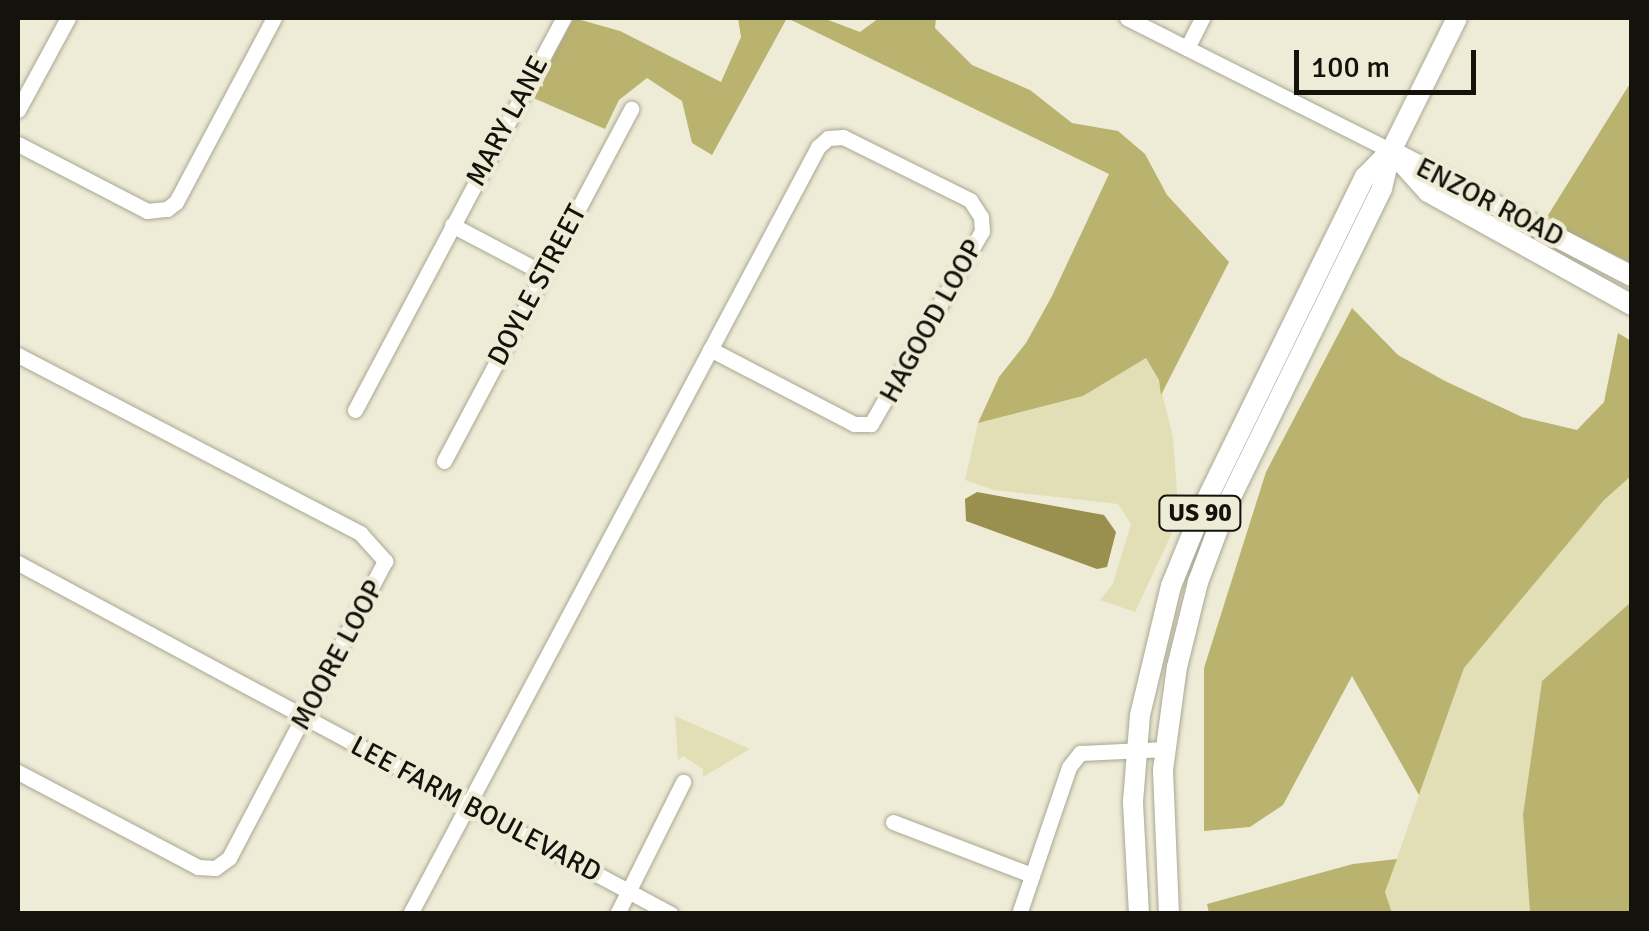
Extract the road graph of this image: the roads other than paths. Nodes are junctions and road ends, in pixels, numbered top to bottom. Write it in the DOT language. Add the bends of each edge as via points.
graph roads {
  1 [pos="68,18"];
  2 [pos="274,18"];
  3 [pos="563,18"];
  4 [pos="1127,18"];
  5 [pos="1202,18"];
  6 [pos="1457,18"];
  7 [pos="1188,48"];
  8 [pos="18,110"];
  9 [pos="631,110"];
  10 [pos="18,144"];
  11 [pos="1391,151"];
  12 [pos="452,225"];
  13 [pos="544,273"];
  14 [pos="1632,276"];
  15 [pos="1632,305"];
  16 [pos="710,349"];
  17 [pos="18,354"];
  18 [pos="355,410"];
  19 [pos="444,461"];
  20 [pos="18,563"];
  21 [pos="304,716"];
  22 [pos="1137,748"];
  23 [pos="1166,749"];
  24 [pos="18,772"];
  25 [pos="683,782"];
  26 [pos="469,805"];
  27 [pos="893,822"];
  28 [pos="1032,874"];
  29 [pos="628,891"];
  30 [pos="410,914"];
  31 [pos="616,914"];
  32 [pos="671,914"];
  33 [pos="1019,914"];
  34 [pos="1139,914"];
  35 [pos="1169,914"];
  1 -- 8 [label="street"];
  2 -- 10 [label="street" via="167,209 148,211"];
  3 -- 12 [label="street, MARY LANE"];
  4 -- 7 [label="street"];
  5 -- 7 [label="street"];
  6 -- 11 [label="main road, US 90"];
  7 -- 11 [label="street"];
  9 -- 13 [label="street, DOYLE STREET"];
  11 -- 14 [label="main road, ENZOR ROAD"];
  11 -- 15 [label="main road, ENZOR ROAD" via="1428,192"];
  11 -- 22 [label="main road, US 90" via="1365,177 1186,545 1157,632"];
  11 -- 23 [label="main road, US 90" via="1382,188 1212,543 1186,622"];
  12 -- 13 [label="street"];
  12 -- 18 [label="street, MARY LANE"];
  13 -- 19 [label="street, DOYLE STREET"];
  16 -- 16 [label="street, HAGOOD LOOP" via="828,138 843,137 970,200 980,217 982,231 871,424 854,424"];
  16 -- 26 [label="street, HAGOOD LOOP"];
  17 -- 21 [label="street, MOORE LOOP" via="360,534 385,561"];
  20 -- 21 [label="street, LEE FARM BOULEVARD"];
  21 -- 24 [label="street, MOORE LOOP" via="229,858 215,868 198,867"];
  21 -- 26 [label="street, LEE FARM BOULEVARD"];
  22 -- 23 [label="street"];
  22 -- 28 [label="street" via="1080,753 1069,766"];
  22 -- 34 [label="main road, US 90" via="1133,837"];
  23 -- 35 [label="main road, US 90"];
  25 -- 29 [label="street"];
  26 -- 29 [label="street, LEE FARM BOULEVARD"];
  26 -- 30 [label="street, HAGOOD LOOP"];
  27 -- 28 [label="street"];
  28 -- 33 [label="street"];
  29 -- 31 [label="street"];
  29 -- 32 [label="street, LEE FARM BOULEVARD"];
}
